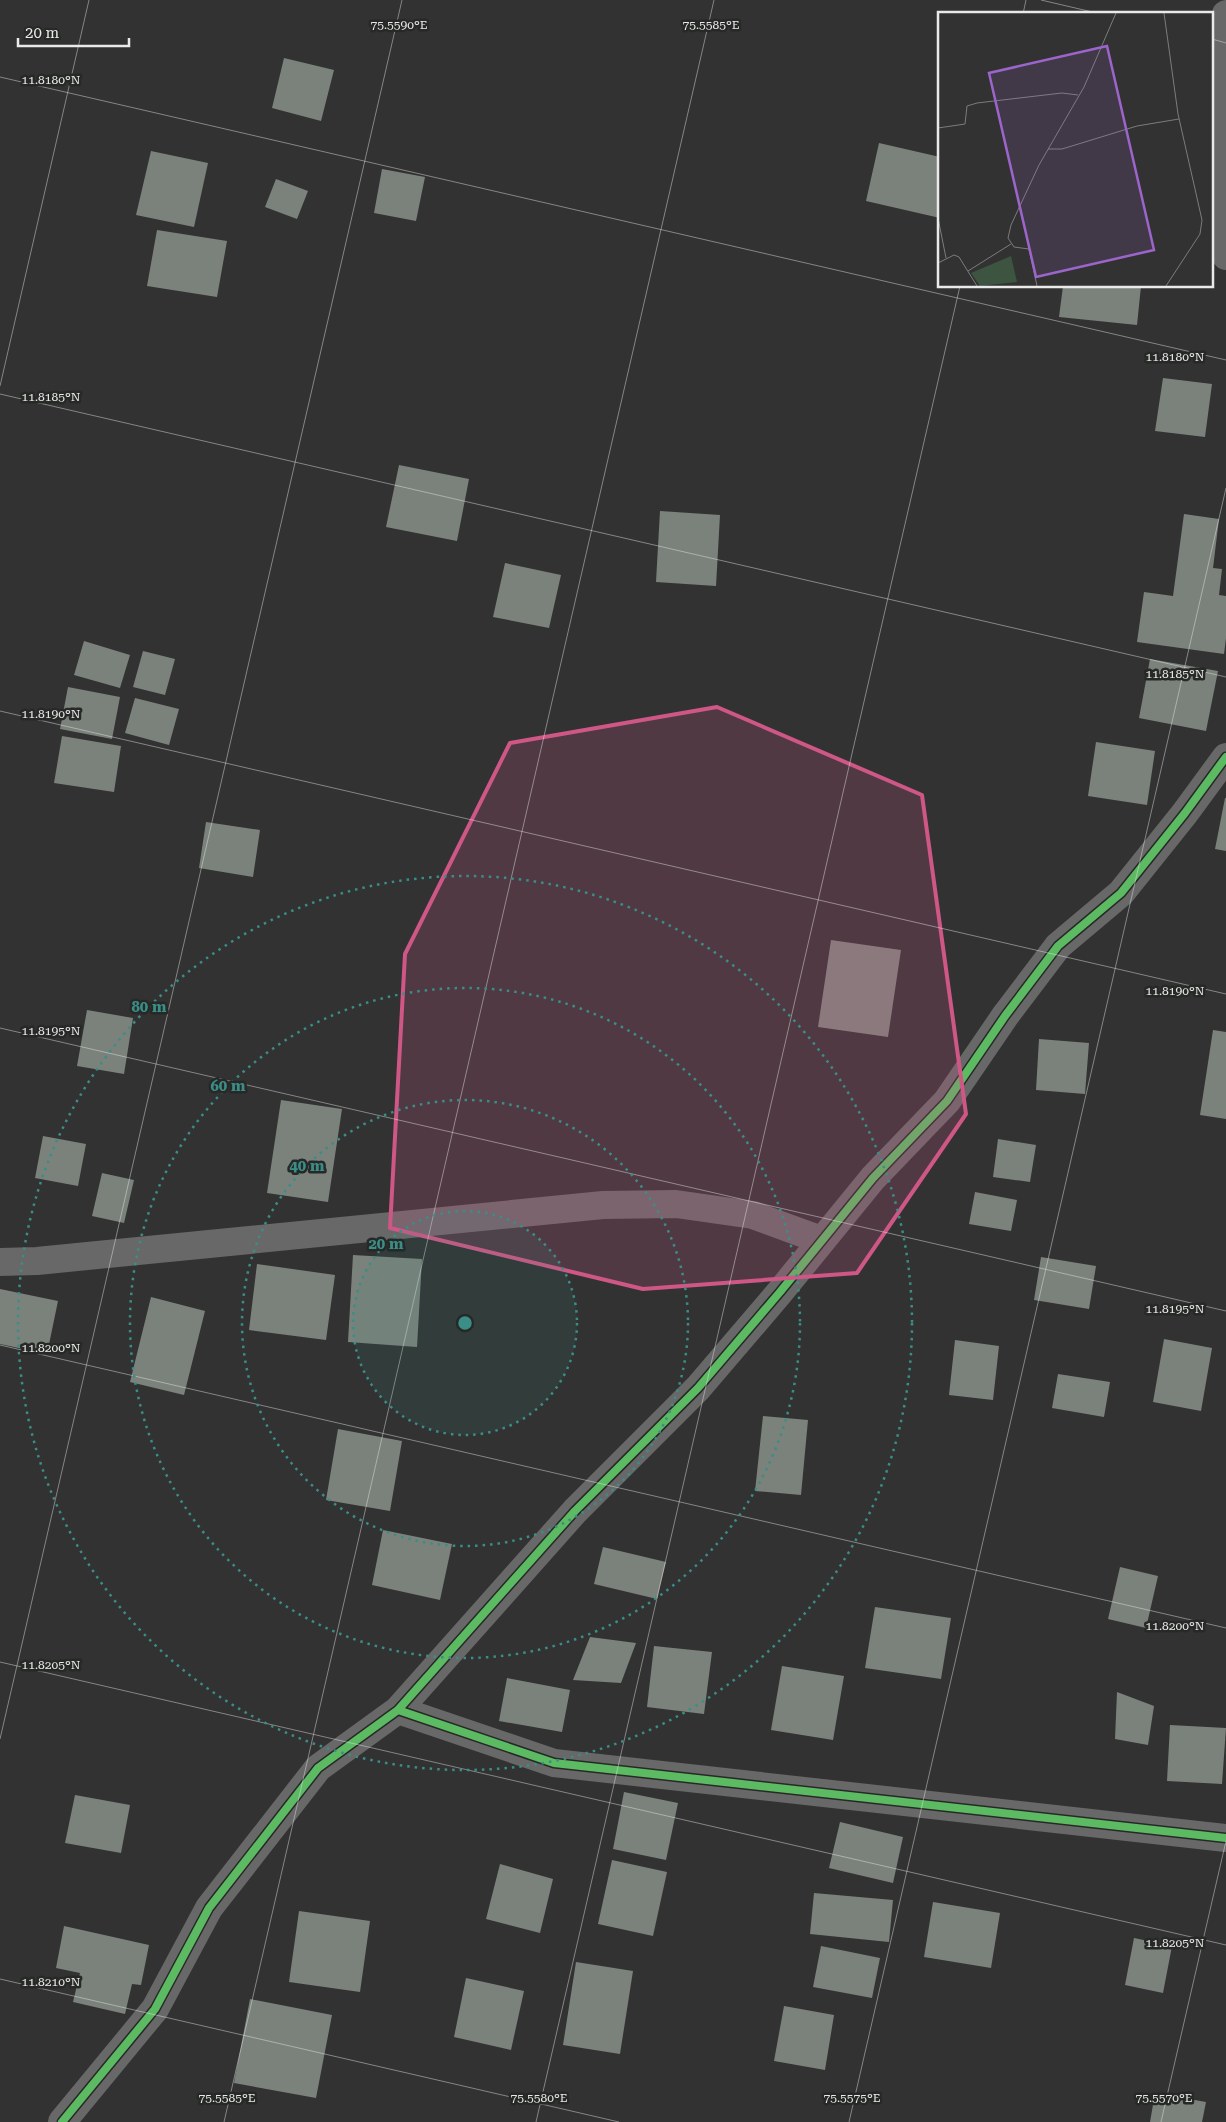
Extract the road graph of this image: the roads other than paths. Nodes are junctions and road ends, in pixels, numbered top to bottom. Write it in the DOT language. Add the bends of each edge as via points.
graph roads {
  1 [pos="1226,14"];
  2 [pos="1226,256"];
  3 [pos="1226,757"];
  4 [pos="821,1240"];
  5 [pos="0,1262"];
  6 [pos="398,1710"];
  7 [pos="1226,1838"];
  8 [pos="62,2122"];
  1 -- 2 [label="street" via="1220,101"];
  3 -- 4 [label="street" via="1186,813 1120,894 1058,946 947,1101 873,1178"];
  4 -- 5 [label="street" via="753,1215 676,1204 603,1205"];
  4 -- 6 [label="street" via="698,1388 575,1511"];
  6 -- 7 [label="street" via="554,1763"];
  6 -- 8 [label="street" via="318,1768 209,1908 155,2009"];
}
